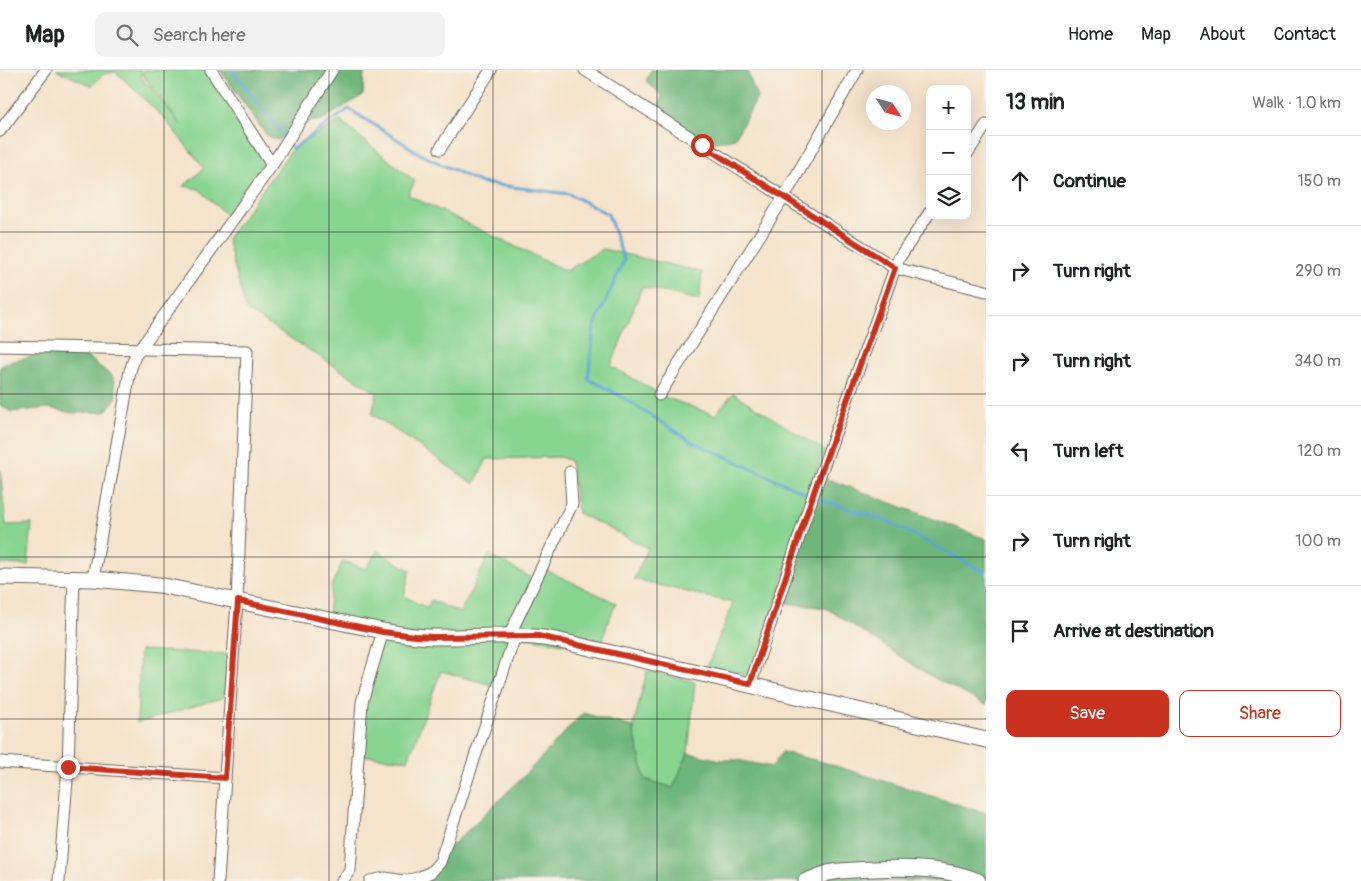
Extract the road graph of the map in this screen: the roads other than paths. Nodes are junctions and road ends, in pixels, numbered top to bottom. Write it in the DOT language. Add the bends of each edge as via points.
graph roads {
  1 [pos="46,70"];
  2 [pos="211,70"];
  3 [pos="332,70"];
  4 [pos="491,70"];
  5 [pos="585,70"];
  6 [pos="857,70"];
  7 [pos="986,125"];
  8 [pos="0,131"];
  9 [pos="440,148"];
  10 [pos="971,148"];
  11 [pos="272,165"];
  12 [pos="784,197"];
  13 [pos="926,218"];
  14 [pos="895,268"];
  15 [pos="986,291"];
  16 [pos="0,346"];
  17 [pos="140,348"];
  18 [pos="659,395"];
  19 [pos="570,472"];
  20 [pos="0,577"];
  21 [pos="74,578"];
  22 [pos="93,579"];
  23 [pos="238,601"];
  24 [pos="383,632"];
  25 [pos="512,636"];
  26 [pos="750,684"];
  27 [pos="986,740"];
  28 [pos="0,762"];
  29 [pos="68,767"];
  30 [pos="225,778"];
  31 [pos="60,881"];
  32 [pos="218,881"];
  33 [pos="342,881"];
  34 [pos="370,881"];
  35 [pos="806,881"];
  36 [pos="978,881"];
  1 -- 8 [label="street"];
  2 -- 11 [label="street"];
  3 -- 11 [label="street"];
  4 -- 9 [label="street"];
  5 -- 12 [label="street"];
  6 -- 12 [label="street"];
  7 -- 10 [label="street"];
  11 -- 17 [label="street"];
  12 -- 14 [label="street"];
  12 -- 18 [label="street"];
  13 -- 14 [label="street"];
  14 -- 15 [label="street"];
  14 -- 26 [label="street" via="815,489"];
  16 -- 17 [label="street"];
  17 -- 22 [label="street" via="130,371"];
  17 -- 23 [label="street" via="247,351"];
  19 -- 25 [label="street" via="572,504"];
  20 -- 21 [label="street"];
  21 -- 22 [label="street"];
  21 -- 29 [label="street"];
  22 -- 23 [label="street" via="159,585"];
  23 -- 24 [label="street"];
  23 -- 30 [label="street"];
  24 -- 25 [label="street" via="433,637"];
  24 -- 33 [label="street" via="362,702 350,870"];
  25 -- 26 [label="street" via="538,636"];
  25 -- 34 [label="street" via="440,862 431,872 418,878"];
  26 -- 27 [label="street"];
  28 -- 29 [label="street"];
  29 -- 30 [label="street"];
  29 -- 31 [label="street"];
  30 -- 32 [label="street"];
  35 -- 36 [label="street" via="840,871 913,869"];
}
